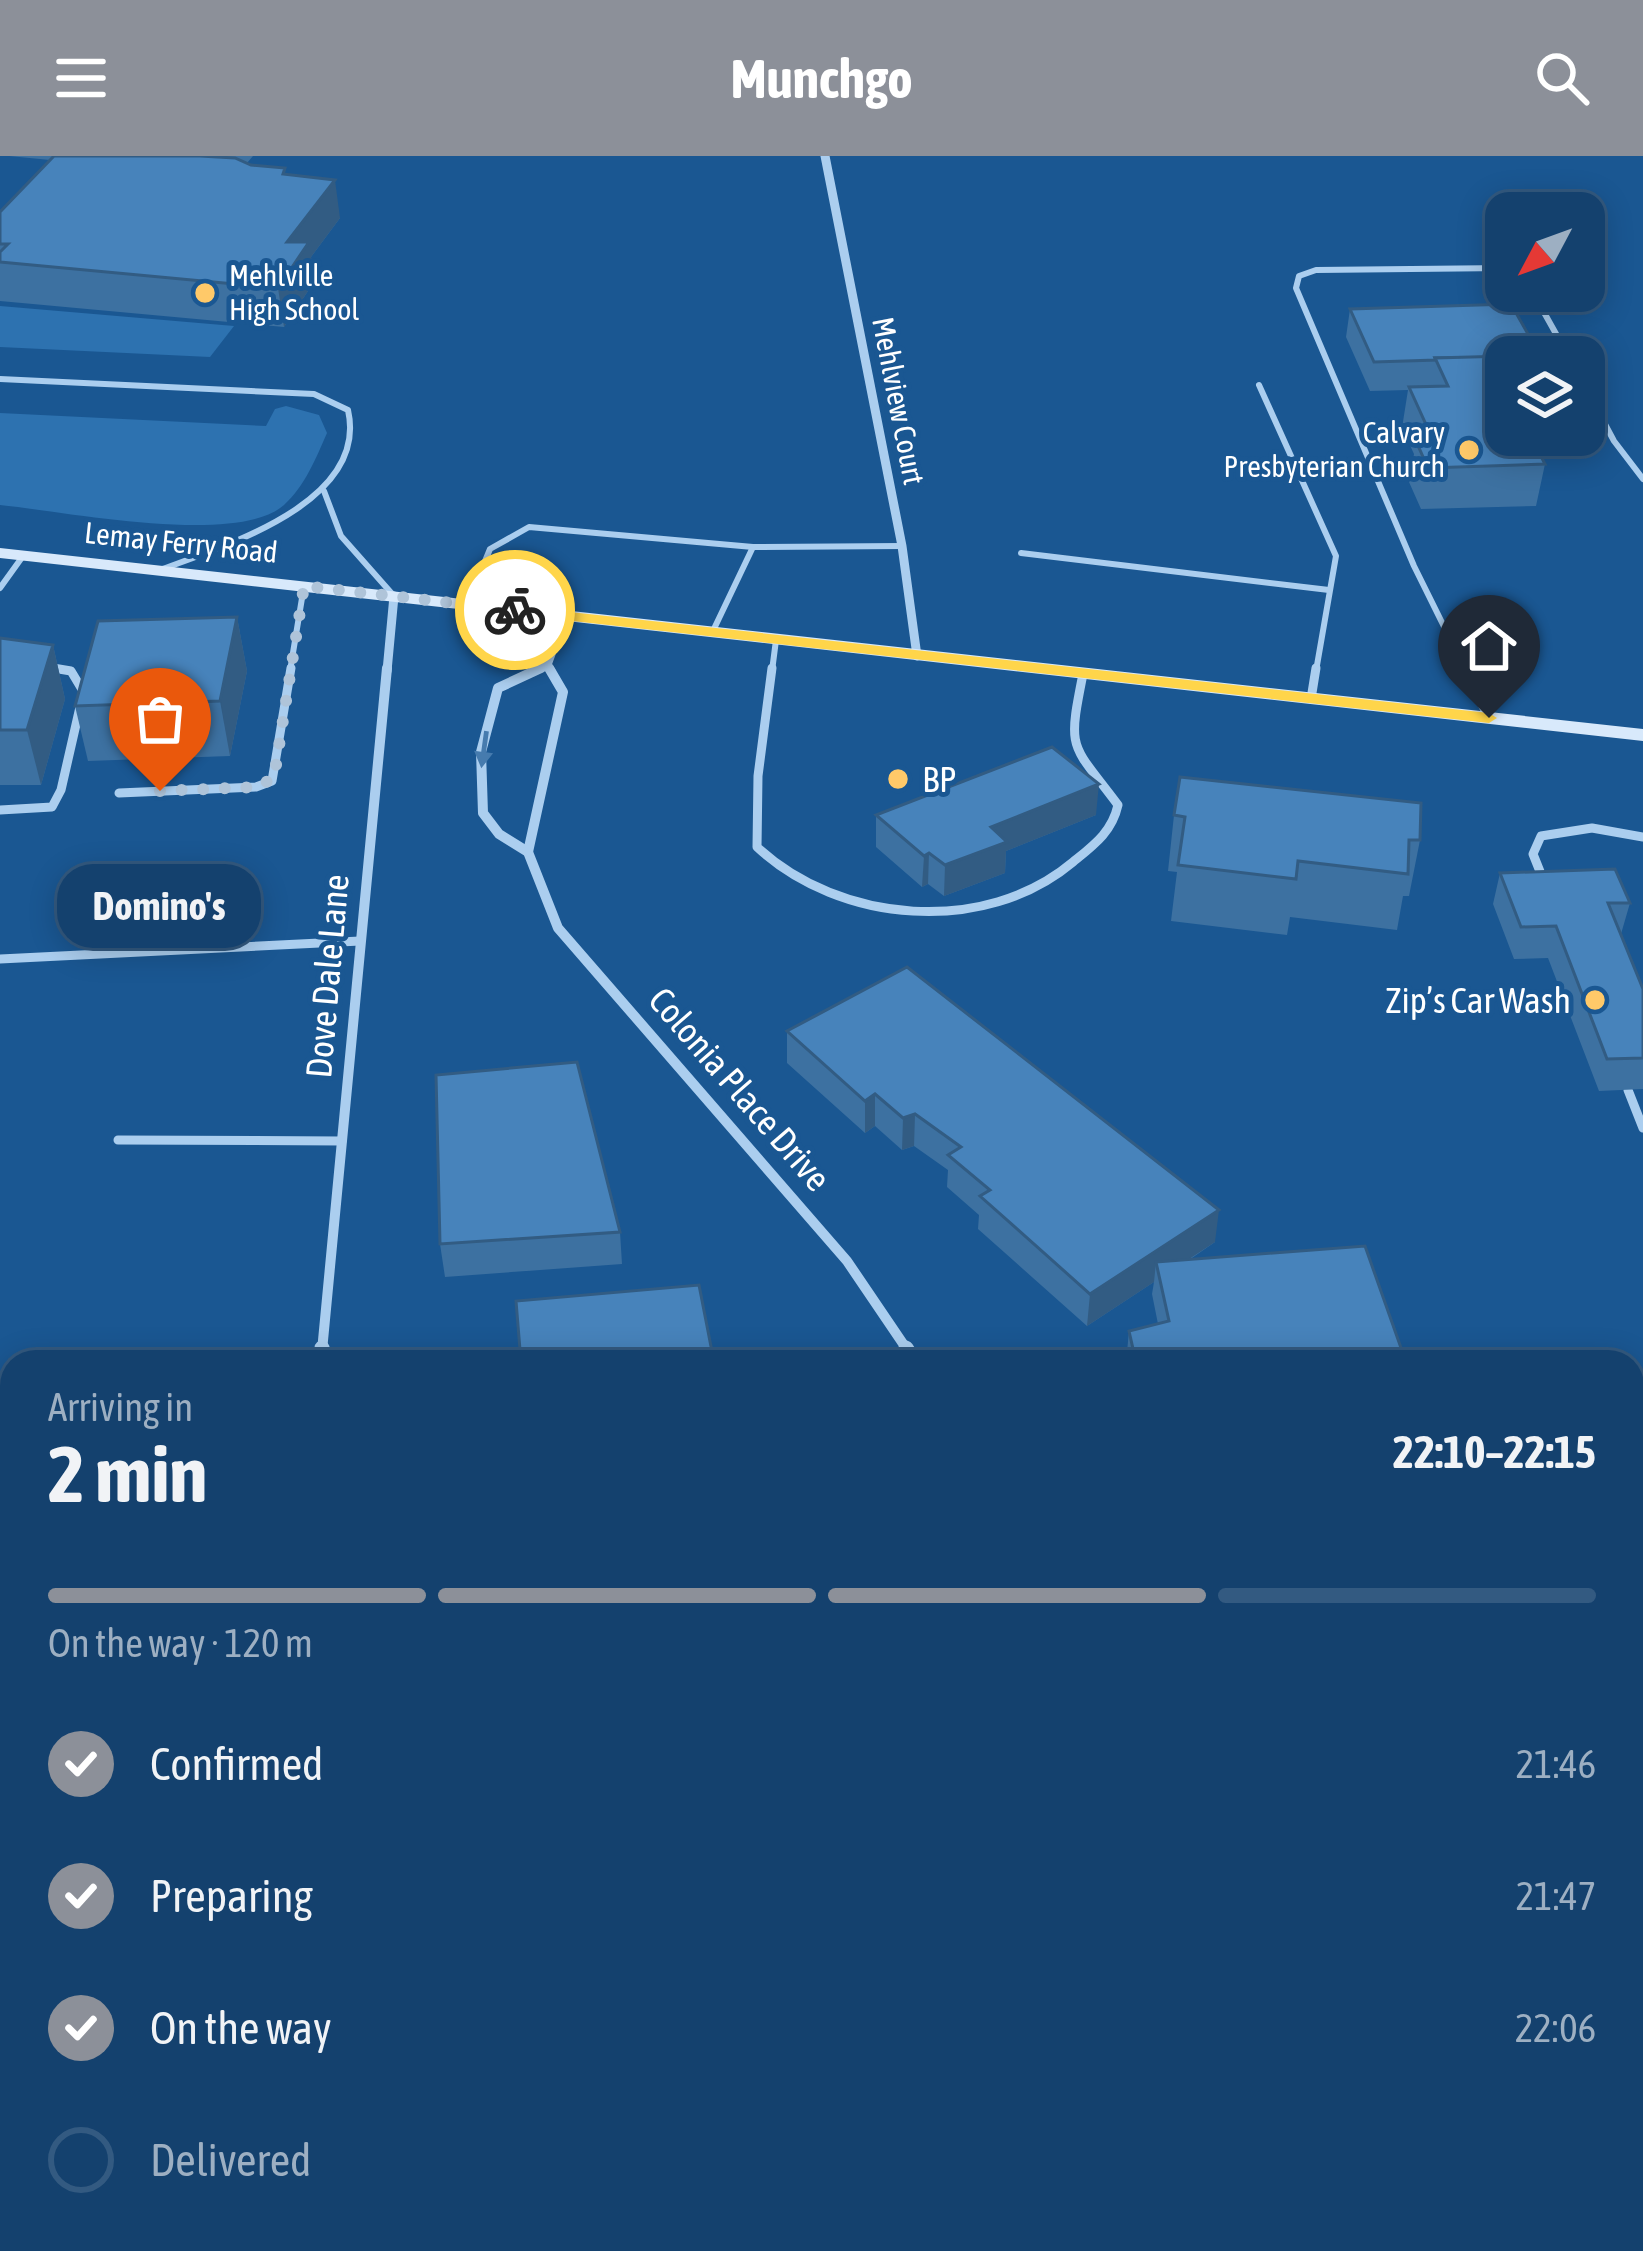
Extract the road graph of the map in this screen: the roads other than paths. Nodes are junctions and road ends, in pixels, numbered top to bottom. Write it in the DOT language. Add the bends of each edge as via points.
graph roads {
  1 [pos="825,156"];
  2 [pos="1485,266"];
  3 [pos="0,379"];
  4 [pos="1259,385"];
  5 [pos="1605,424"];
  6 [pos="1643,479"];
  7 [pos="324,491"];
  8 [pos="902,546"];
  9 [pos="753,547"];
  10 [pos="0,553"];
  11 [pos="1021,553"];
  12 [pos="23,556"];
  13 [pos="158,571"];
  14 [pos="304,586"];
  15 [pos="0,588"];
  16 [pos="1329,590"];
  17 [pos="394,596"];
  18 [pos="467,605"];
  19 [pos="565,616"];
  20 [pos="712,633"];
  21 [pos="776,640"];
  22 [pos="917,656"];
  23 [pos="36,665"];
  24 [pos="547,665"];
  25 [pos="1083,674"];
  26 [pos="1312,699"];
  27 [pos="1489,718"];
  28 [pos="1643,735"];
  29 [pos="119,793"];
  30 [pos="0,810"];
  31 [pos="1643,837"];
  32 [pos="528,853"];
  33 [pos="1546,885"];
  34 [pos="360,941"];
  35 [pos="0,959"];
  36 [pos="1628,1090"];
  37 [pos="1643,1128"];
  38 [pos="118,1140"];
  39 [pos="342,1141"];
  40 [pos="322,1350"];
  41 [pos="908,1350"];
  1 -- 8 [label="street, Mehlview Court"];
  2 -- 27 [label="lane" via="1316,270 1299,276 1295,288"];
  3 -- 7 [label="lane" via="314,394 348,410 353,442"];
  4 -- 16 [label="lane" via="1336,556"];
  5 -- 6 [label="lane"];
  7 -- 13 [label="lane" via="269,525"];
  7 -- 17 [label="lane" via="327,514 348,549"];
  8 -- 9 [label="lane"];
  8 -- 22 [label="street, Mehlview Court"];
  9 -- 18 [label="lane" via="530,527 490,549"];
  9 -- 20 [label="lane"];
  10 -- 12 [label="main road, Lemay Ferry Road"];
  11 -- 16 [label="lane"];
  12 -- 13 [label="main road, Lemay Ferry Road"];
  12 -- 15 [label="lane"];
  13 -- 14 [label="main road, Lemay Ferry Road"];
  14 -- 17 [label="main road, Lemay Ferry Road"];
  14 -- 29 [label="lane" via="272,781"];
  16 -- 26 [label="lane"];
  17 -- 18 [label="main road, Lemay Ferry Road"];
  17 -- 34 [label="street, Dove Dale Lane"];
  18 -- 19 [label="main road, Lemay Ferry Road"];
  19 -- 20 [label="main road, Lemay Ferry Road"];
  19 -- 24 [label="street"];
  20 -- 21 [label="main road, Lemay Ferry Road"];
  21 -- 22 [label="main road, Lemay Ferry Road"];
  21 -- 25 [label="lane" via="757,848 792,877 894,907 943,910 1023,897 1106,833 1118,805 1071,734"];
  22 -- 25 [label="main road, Lemay Ferry Road"];
  23 -- 30 [label="lane" via="71,671 85,686 61,790 52,807"];
  24 -- 32 [label="street" via="563,692"];
  24 -- 32 [label="street, Colonia Place Drive, one-way" via="498,688 481,752 483,813"];
  25 -- 26 [label="main road, Lemay Ferry Road"];
  26 -- 27 [label="main road, Lemay Ferry Road"];
  27 -- 28 [label="main road, Lemay Ferry Road"];
  31 -- 33 [label="lane" via="1580,826 1541,836 1533,854"];
  32 -- 41 [label="street, Colonia Place Drive" via="558,928 847,1261"];
  34 -- 35 [label="lane"];
  34 -- 39 [label="street, Dove Dale Lane"];
  36 -- 37 [label="lane"];
  38 -- 39 [label="lane"];
  39 -- 40 [label="street, Dove Dale Lane"];
}
